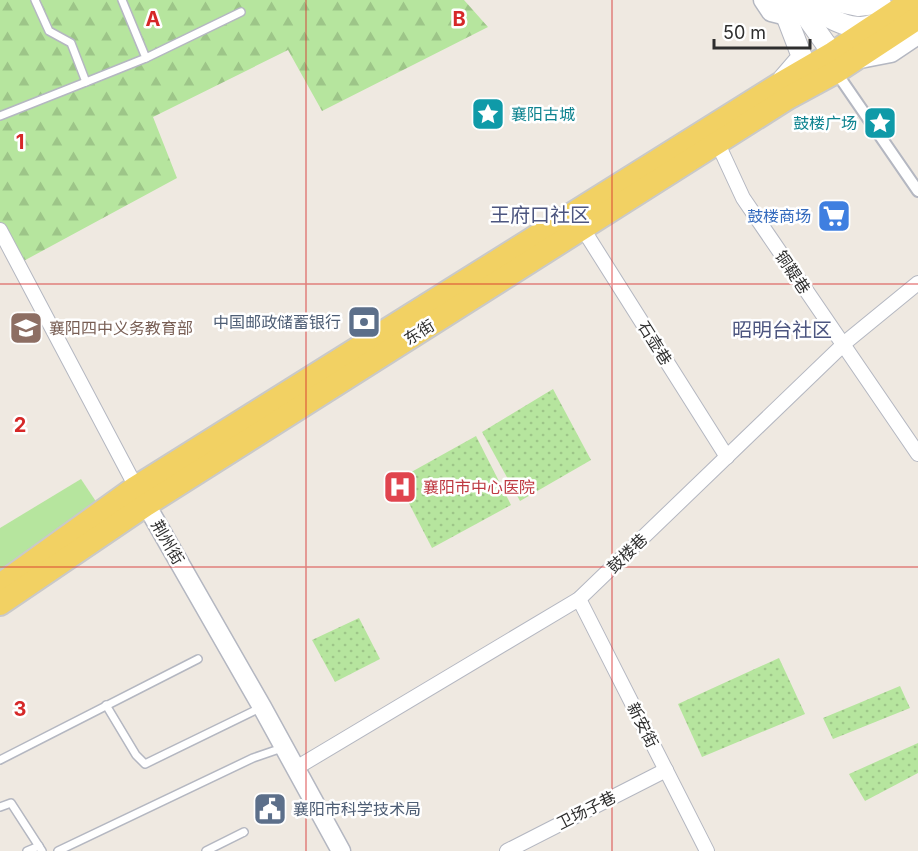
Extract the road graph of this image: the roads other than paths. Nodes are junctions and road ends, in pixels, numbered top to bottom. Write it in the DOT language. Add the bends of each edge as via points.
graph roads {
  1 [pos="35,0"];
  2 [pos="122,0"];
  3 [pos="763,0"];
  4 [pos="824,0"];
  5 [pos="913,0"];
  6 [pos="788,4"];
  7 [pos="886,7"];
  8 [pos="241,12"];
  9 [pos="918,18"];
  10 [pos="918,35"];
  11 [pos="146,58"];
  12 [pos="835,65"];
  13 [pos="86,82"];
  14 [pos="778,85"];
  15 [pos="0,116"];
  16 [pos="718,144"];
  17 [pos="918,190"];
  18 [pos="583,229"];
  19 [pos="0,230"];
  20 [pos="918,284"];
  21 [pos="843,345"];
  22 [pos="918,454"];
  23 [pos="727,457"];
  24 [pos="142,496"];
  25 [pos="0,585"];
  26 [pos="579,599"];
  27 [pos="0,604"];
  28 [pos="198,658"];
  29 [pos="106,705"];
  30 [pos="262,707"];
  31 [pos="284,747"];
  32 [pos="0,760"];
  33 [pos="296,768"];
  34 [pos="666,770"];
  35 [pos="0,807"];
  36 [pos="244,832"];
  37 [pos="41,848"];
  38 [pos="27,851"];
  39 [pos="58,851"];
  40 [pos="206,851"];
  41 [pos="340,851"];
  42 [pos="507,851"];
  43 [pos="707,851"];
  1 -- 13 [label="lane" via="49,31 72,43"];
  2 -- 11 [label="lane"];
  3 -- 6 [label="street" via="771,12"];
  4 -- 7 [label="street" via="858,7"];
  5 -- 7 [label="main road"];
  6 -- 7 [label="main road" via="854,28 866,28"];
  6 -- 12 [label="main road"];
  6 -- 14 [label="main road" via="802,57"];
  7 -- 12 [label="main road"];
  8 -- 11 [label="lane"];
  9 -- 12 [label="main road"];
  10 -- 12 [label="street" via="891,53"];
  11 -- 13 [label="lane"];
  12 -- 14 [label="main road, 东街"];
  12 -- 16 [label="main road, 东街"];
  12 -- 17 [label="street"];
  13 -- 15 [label="lane"];
  14 -- 24 [label="main road, 东街"];
  16 -- 18 [label="main road, 东街"];
  16 -- 21 [label="street, 铜鞮巷" via="743,198"];
  18 -- 23 [label="street, 石壶巷"];
  18 -- 24 [label="main road, 东街"];
  19 -- 24 [label="street, 荆州街"];
  20 -- 21 [label="street, 鼓楼巷"];
  21 -- 22 [label="street, 铜鞮巷"];
  21 -- 23 [label="street, 鼓楼巷"];
  23 -- 26 [label="street, 鼓楼巷"];
  24 -- 25 [label="main road, 东街"];
  24 -- 27 [label="main road, 东街"];
  24 -- 30 [label="street, 荆州街"];
  26 -- 33 [label="street, 鼓楼巷"];
  26 -- 34 [label="street, 新安街"];
  28 -- 29 [label="lane"];
  29 -- 30 [label="lane" via="145,764"];
  29 -- 32 [label="lane"];
  30 -- 31 [label="street, 荆州街"];
  31 -- 33 [label="street, 荆州街"];
  31 -- 39 [label="lane" via="252,758"];
  33 -- 41 [label="street, 荆州街"];
  34 -- 42 [label="street, 卫场子巷"];
  34 -- 43 [label="street, 新安街"];
  35 -- 37 [label="lane" via="10,803"];
  36 -- 40 [label="lane"];
  37 -- 38 [label="lane"];
}
